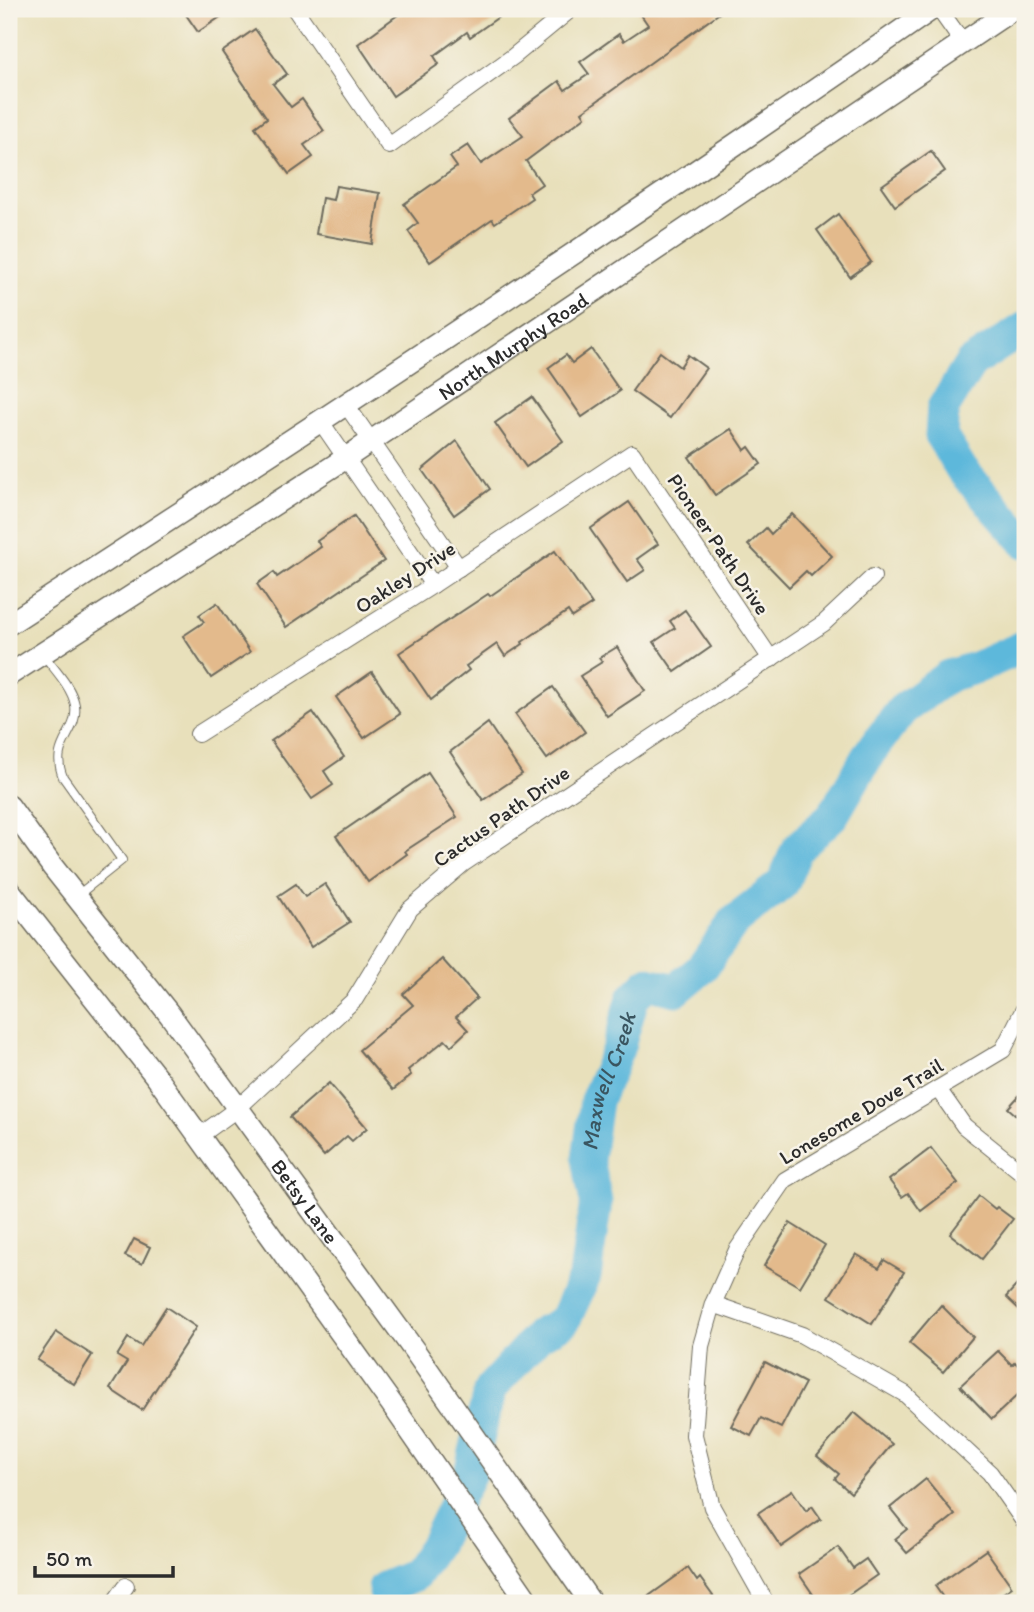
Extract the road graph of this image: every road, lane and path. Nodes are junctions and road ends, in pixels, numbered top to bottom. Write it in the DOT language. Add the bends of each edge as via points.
graph roads {
  1 [pos="295,9"];
  2 [pos="571,9"];
  3 [pos="932,9"];
  4 [pos="939,9"];
  5 [pos="1007,11"];
  6 [pos="963,43"];
  7 [pos="347,406"];
  8 [pos="321,422"];
  9 [pos="371,441"];
  10 [pos="632,453"];
  11 [pos="346,458"];
  12 [pos="458,568"];
  13 [pos="873,577"];
  14 [pos="433,585"];
  15 [pos="9,624"];
  16 [pos="43,653"];
  17 [pos="771,659"];
  18 [pos="9,675"];
  19 [pos="198,734"];
  20 [pos="9,806"];
  21 [pos="9,890"];
  22 [pos="76,897"];
  23 [pos="1025,1007"];
  24 [pos="938,1089"];
  25 [pos="238,1108"];
  26 [pos="198,1137"];
  27 [pos="1025,1175"];
  28 [pos="713,1304"];
  29 [pos="1025,1523"];
  30 [pos="126,1586"];
  31 [pos="526,1598"];
  32 [pos="114,1603"];
  33 [pos="591,1603"];
  34 [pos="766,1603"];
  1 -- 2 [label="street" via="389,146"];
  3 -- 7 [label="main road, North Murphy Road"];
  4 -- 6 [label="street"];
  5 -- 6 [label="main road, North Murphy Road"];
  6 -- 9 [label="main road, North Murphy Road"];
  7 -- 8 [label="main road, North Murphy Road"];
  7 -- 9 [label="street"];
  8 -- 11 [label="street"];
  8 -- 15 [label="main road, North Murphy Road"];
  9 -- 11 [label="main road, North Murphy Road"];
  9 -- 12 [label="street"];
  10 -- 12 [label="street, Oakley Drive"];
  10 -- 17 [label="street, Pioneer Path Drive"];
  11 -- 14 [label="street"];
  11 -- 16 [label="main road, North Murphy Road"];
  12 -- 14 [label="street, Oakley Drive"];
  13 -- 17 [label="street, Cactus Path Drive" via="824,623"];
  14 -- 19 [label="street, Oakley Drive"];
  16 -- 18 [label="main road, North Murphy Road"];
  16 -- 22 [label="lane" via="75,706 58,764 122,860"];
  17 -- 25 [label="street, Cactus Path Drive" via="464,863 410,909 355,999"];
  20 -- 22 [label="main road, Betsy Lane"];
  21 -- 26 [label="main road" via="130,1041"];
  22 -- 25 [label="main road, Betsy Lane"];
  23 -- 24 [label="street, Lonesome Dove Trail" via="1003,1051"];
  24 -- 27 [label="street" via="964,1126"];
  24 -- 28 [label="street, Lonesome Dove Trail" via="785,1180 737,1250"];
  25 -- 26 [label="street, Cactus Path Drive"];
  25 -- 33 [label="main road, Betsy Lane"];
  26 -- 31 [label="main road"];
  28 -- 29 [label="street" via="802,1335 905,1394 990,1473"];
  28 -- 34 [label="street, Lonesome Dove Trail" via="701,1346 694,1435 712,1507"];
  30 -- 32 [label="street"];
}
